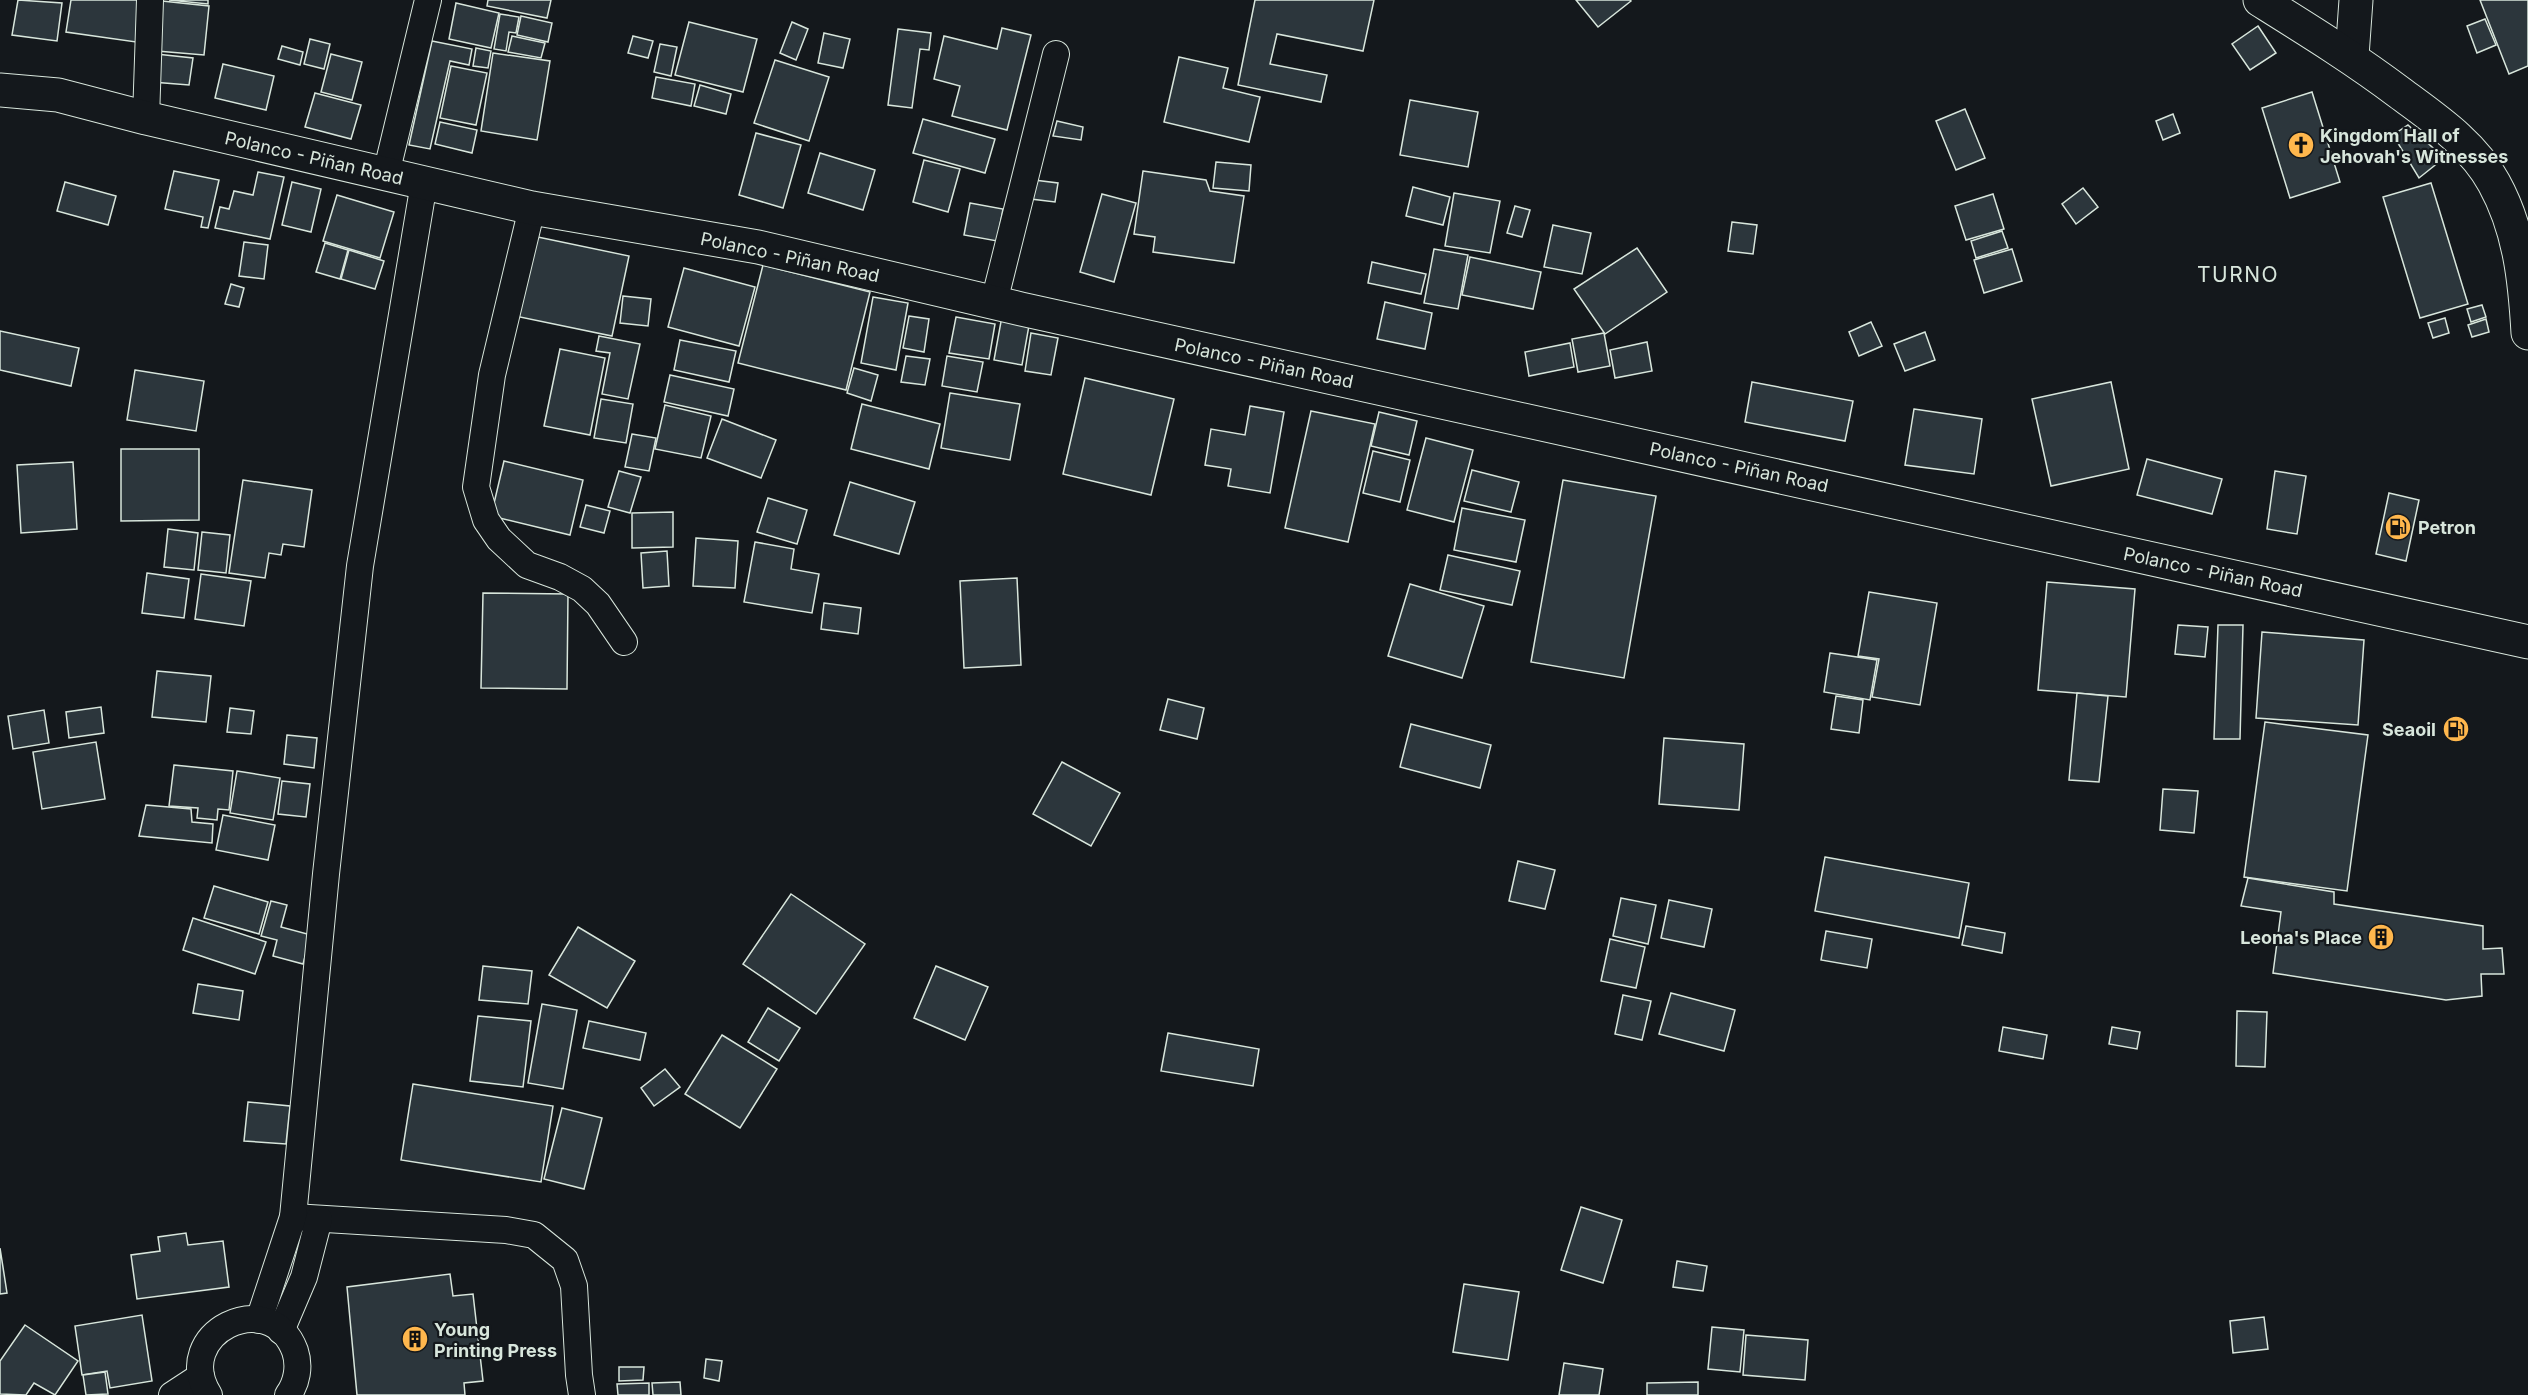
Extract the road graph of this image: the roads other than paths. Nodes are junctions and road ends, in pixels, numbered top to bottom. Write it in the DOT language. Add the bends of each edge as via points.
graph roads {
  1 [pos="150,0"];
  2 [pos="428,0"];
  3 [pos="2260,0"];
  4 [pos="2356,0"];
  5 [pos="1056,54"];
  6 [pos="2352,56"];
  7 [pos="0,90"];
  8 [pos="146,118"];
  9 [pos="387,174"];
  10 [pos="424,183"];
  11 [pos="532,208"];
  12 [pos="994,302"];
  13 [pos="2528,333"];
  14 [pos="624,642"];
  15 [pos="2528,642"];
  16 [pos="293,1217"];
  17 [pos="319,1219"];
  18 [pos="270,1325"];
  19 [pos="205,1386"];
  20 [pos="172,1395"];
  21 [pos="288,1395"];
  22 [pos="582,1395"];
  1 -- 8 [label="street"];
  2 -- 9 [label="street"];
  3 -- 6 [label="main road"];
  4 -- 6 [label="main road"];
  5 -- 12 [label="street"];
  6 -- 13 [label="main road" via="2446,126 2479,159 2509,215 2520,254"];
  7 -- 8 [label="main road, Polanco - Piñan Road" via="58,95"];
  8 -- 9 [label="main road, Polanco - Piñan Road"];
  9 -- 10 [label="main road, Polanco - Piñan Road"];
  10 -- 11 [label="main road, Polanco - Piñan Road"];
  10 -- 16 [label="street" via="360,566"];
  11 -- 12 [label="main road, Polanco - Piñan Road" via="758,247"];
  11 -- 14 [label="street" via="492,375 476,487 486,520 499,539 527,565 582,589 598,604"];
  12 -- 15 [label="main road, Polanco - Piñan Road"];
  16 -- 17 [label="street"];
  16 -- 18 [label="street"];
  17 -- 18 [label="street" via="304,1277"];
  17 -- 22 [label="street" via="534,1235 565,1260 574,1286"];
  18 -- 19 [label="street" via="236,1320 216,1332 203,1352"];
  18 -- 21 [label="street" via="290,1341 298,1367"];
  19 -- 20 [label="street"];
}
